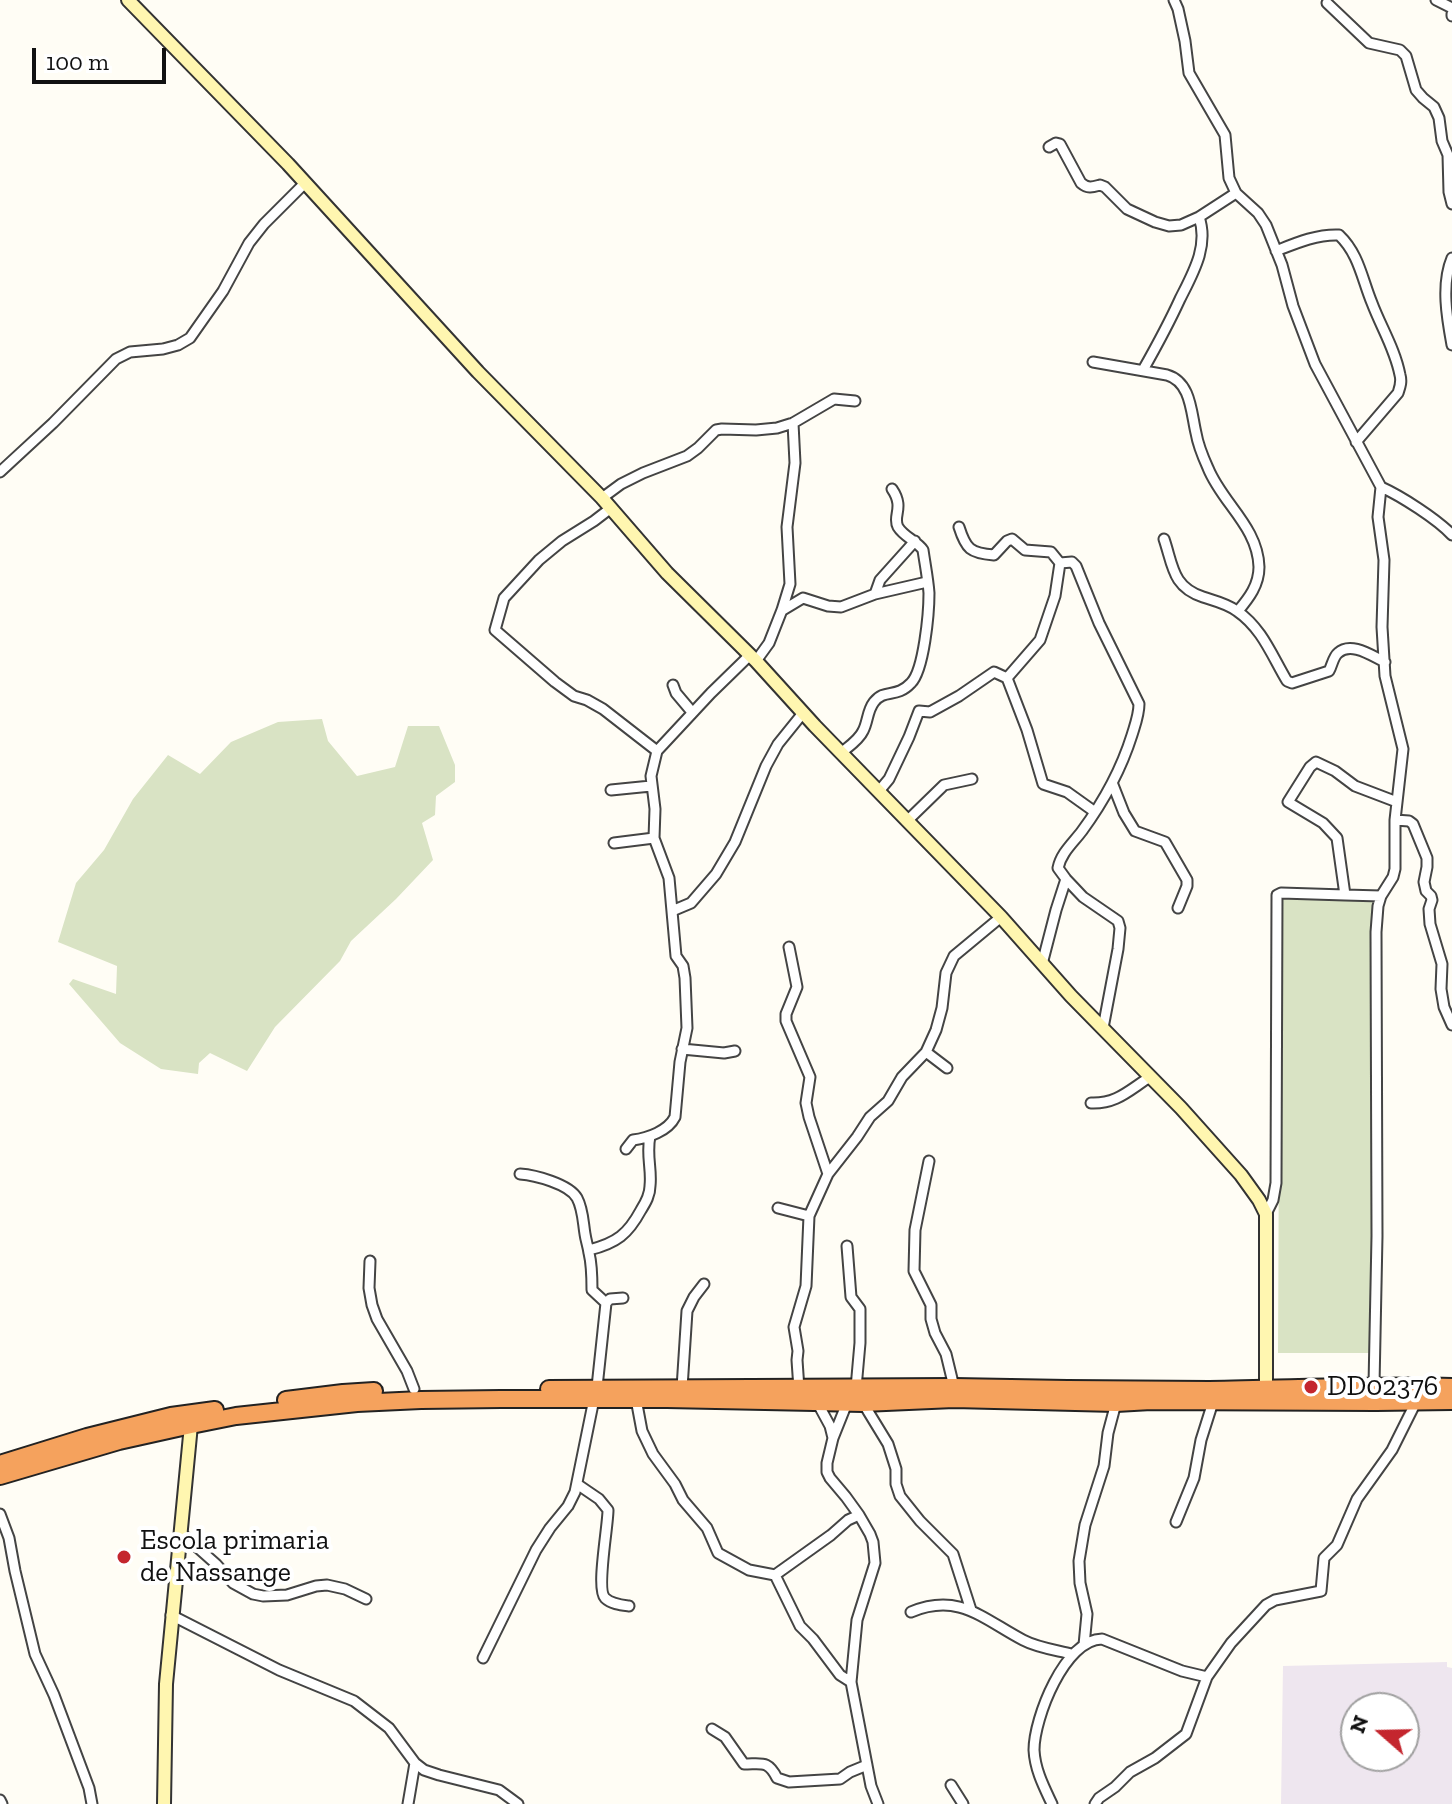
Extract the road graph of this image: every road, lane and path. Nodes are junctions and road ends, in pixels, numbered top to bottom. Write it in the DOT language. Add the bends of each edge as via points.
graph roads {
  1 [pos="128,0"];
  2 [pos="1174,0"];
  3 [pos="1436,0"];
  4 [pos="1327,3"];
  5 [pos="1452,8"];
  6 [pos="1049,147"];
  7 [pos="305,183"];
  8 [pos="1236,193"];
  9 [pos="1452,204"];
  10 [pos="1199,217"];
  11 [pos="1276,251"];
  12 [pos="1452,258"];
  13 [pos="1452,345"];
  14 [pos="1093,362"];
  15 [pos="1143,370"];
  16 [pos="855,401"];
  17 [pos="793,423"];
  18 [pos="1356,442"];
  19 [pos="0,472"];
  20 [pos="1381,487"];
  21 [pos="892,489"];
  22 [pos="602,498"];
  23 [pos="611,508"];
  24 [pos="959,527"];
  25 [pos="1452,535"];
  26 [pos="1164,539"];
  27 [pos="915,541"];
  28 [pos="1060,563"];
  29 [pos="927,582"];
  30 [pos="875,594"];
  31 [pos="782,610"];
  32 [pos="1238,611"];
  33 [pos="753,658"];
  34 [pos="1385,662"];
  35 [pos="1007,678"];
  36 [pos="673,685"];
  37 [pos="692,712"];
  38 [pos="803,713"];
  39 [pos="657,751"];
  40 [pos="841,753"];
  41 [pos="972,779"];
  42 [pos="1113,785"];
  43 [pos="651,786"];
  44 [pos="611,790"];
  45 [pos="879,791"];
  46 [pos="1397,802"];
  47 [pos="1095,812"];
  48 [pos="1395,820"];
  49 [pos="907,821"];
  50 [pos="654,838"];
  51 [pos="614,843"];
  52 [pos="1066,879"];
  53 [pos="1345,895"];
  54 [pos="1381,896"];
  55 [pos="1178,908"];
  56 [pos="672,911"];
  57 [pos="1001,917"];
  58 [pos="789,947"];
  59 [pos="1041,964"];
  60 [pos="1452,1025"];
  61 [pos="1103,1028"];
  62 [pos="682,1049"];
  63 [pos="735,1051"];
  64 [pos="926,1052"];
  65 [pos="947,1068"];
  66 [pos="1150,1077"];
  67 [pos="1091,1103"];
  68 [pos="650,1136"];
  69 [pos="626,1149"];
  70 [pos="929,1161"];
  71 [pos="520,1174"];
  72 [pos="828,1174"];
  73 [pos="778,1208"];
  74 [pos="1266,1214"];
  75 [pos="809,1216"];
  76 [pos="847,1246"];
  77 [pos="589,1250"];
  78 [pos="370,1261"];
  79 [pos="704,1284"];
  80 [pos="623,1298"];
  81 [pos="606,1303"];
  82 [pos="1374,1385"];
  83 [pos="954,1387"];
  84 [pos="1452,1387"];
  85 [pos="682,1388"];
  86 [pos="414,1389"];
  87 [pos="799,1389"];
  88 [pos="596,1393"];
  89 [pos="1266,1394"];
  90 [pos="855,1398"];
  91 [pos="636,1399"];
  92 [pos="1417,1400"];
  93 [pos="1452,1401"];
  94 [pos="817,1402"];
  95 [pos="1213,1402"];
  96 [pos="1116,1403"];
  97 [pos="191,1425"];
  98 [pos="833,1438"];
  99 [pos="0,1464"];
  100 [pos="0,1476"];
  101 [pos="577,1484"];
  102 [pos="0,1514"];
  103 [pos="859,1515"];
  104 [pos="1176,1522"];
  105 [pos="180,1532"];
  106 [pos="775,1575"];
  107 [pos="366,1599"];
  108 [pos="629,1606"];
  109 [pos="971,1610"];
  110 [pos="911,1612"];
  111 [pos="171,1615"];
  112 [pos="1084,1645"];
  113 [pos="1072,1654"];
  114 [pos="483,1658"];
  115 [pos="1207,1677"];
  116 [pos="851,1682"];
  117 [pos="712,1729"];
  118 [pos="415,1763"];
  119 [pos="867,1765"];
  120 [pos="951,1785"];
  121 [pos="92,1804"];
  122 [pos="164,1804"];
  123 [pos="408,1804"];
  124 [pos="518,1804"];
  125 [pos="878,1804"];
  126 [pos="963,1804"];
  127 [pos="1052,1804"];
  128 [pos="1095,1804"];
  1 -- 7 [label="street"];
  2 -- 8 [label="street" via="1189,73 1225,135 1229,178"];
  3 -- 5 [label="street"];
  4 -- 9 [label="street" via="1369,43 1406,56 1416,90 1439,118"];
  6 -- 10 [label="street" via="1060,144 1081,183 1105,187 1140,216 1169,226"];
  7 -- 19 [label="street" via="249,243 190,338 116,359"];
  7 -- 22 [label="street"];
  8 -- 10 [label="street"];
  8 -- 11 [label="street" via="1258,213"];
  10 -- 15 [label="street" via="1198,259"];
  11 -- 18 [label="street" via="1315,364"];
  11 -- 18 [label="street" via="1335,234 1349,246 1360,268 1401,377 1398,393"];
  12 -- 13 [label="street" via="1446,289"];
  14 -- 15 [label="street"];
  15 -- 32 [label="street" via="1180,382 1208,470 1254,541 1256,586"];
  16 -- 17 [label="street" via="834,399"];
  17 -- 22 [label="street" via="766,430 716,430 687,456 643,473"];
  17 -- 31 [label="street" via="795,463 787,527 790,584"];
  18 -- 20 [label="street"];
  20 -- 25 [label="street"];
  20 -- 34 [label="street"];
  21 -- 27 [label="street" via="900,505 898,527"];
  22 -- 23 [label="street"];
  23 -- 33 [label="street" via="667,573"];
  23 -- 39 [label="street" via="539,560 504,598 495,630 555,682 603,709"];
  24 -- 28 [label="street" via="968,549 994,555 1009,539 1025,550 1051,552"];
  26 -- 32 [label="street" via="1172,570 1190,593"];
  27 -- 29 [label="street" via="923,550"];
  27 -- 30 [label="street" via="880,580"];
  28 -- 35 [label="street" via="1040,640"];
  28 -- 42 [label="street" via="1076,566 1139,704"];
  29 -- 30 [label="street"];
  29 -- 40 [label="street" via="927,626 915,679 901,692 877,698 863,732"];
  30 -- 31 [label="street" via="841,607 803,598"];
  31 -- 33 [label="street" via="769,643"];
  32 -- 34 [label="street" via="1260,632 1292,683 1329,671 1338,653 1352,648"];
  33 -- 37 [label="street"];
  33 -- 38 [label="street"];
  34 -- 46 [label="street" via="1403,749"];
  35 -- 45 [label="street" via="994,672 930,712 919,711"];
  35 -- 47 [label="street" via="1043,784 1067,792"];
  36 -- 37 [label="street"];
  37 -- 39 [label="street"];
  38 -- 40 [label="street"];
  38 -- 56 [label="street" via="766,766 716,874 691,903"];
  39 -- 43 [label="street"];
  40 -- 45 [label="street"];
  41 -- 49 [label="street" via="944,785"];
  42 -- 47 [label="street"];
  42 -- 55 [label="street" via="1135,831 1165,842 1187,880"];
  43 -- 44 [label="street"];
  43 -- 50 [label="street"];
  45 -- 49 [label="street"];
  46 -- 48 [label="street"];
  46 -- 53 [label="street" via="1363,790 1316,762 1290,798 1288,802 1337,838"];
  47 -- 52 [label="street" via="1058,863"];
  48 -- 54 [label="street" via="1395,869"];
  48 -- 60 [label="street" via="1413,824 1427,858 1424,882 1431,896 1430,924"];
  49 -- 57 [label="street"];
  50 -- 51 [label="street"];
  50 -- 56 [label="street" via="669,878"];
  52 -- 59 [label="street"];
  52 -- 61 [label="street" via="1114,917 1120,928"];
  53 -- 54 [label="street"];
  53 -- 74 [label="street" via="1277,895 1276,1183"];
  54 -- 82 [label="street" via="1376,932"];
  56 -- 62 [label="street" via="676,956 685,978 687,1028"];
  57 -- 59 [label="street"];
  57 -- 64 [label="street" via="954,956"];
  58 -- 72 [label="street" via="797,987 786,1021 810,1077 806,1103"];
  59 -- 61 [label="street"];
  61 -- 66 [label="street"];
  62 -- 63 [label="street"];
  62 -- 68 [label="street" via="675,1117"];
  64 -- 65 [label="street"];
  64 -- 72 [label="street"];
  66 -- 67 [label="street" via="1113,1101"];
  66 -- 74 [label="street" via="1241,1175"];
  68 -- 69 [label="street" via="633,1140"];
  68 -- 77 [label="street" via="647,1199 630,1229 606,1246"];
  70 -- 83 [label="street" via="915,1230 914,1271 931,1305"];
  71 -- 77 [label="street" via="574,1193"];
  72 -- 75 [label="street"];
  73 -- 75 [label="street"];
  74 -- 89 [label="street"];
  75 -- 87 [label="street" via="806,1286 794,1327"];
  76 -- 90 [label="street" via="851,1297 860,1309"];
  77 -- 81 [label="street" via="592,1290"];
  78 -- 86 [label="street" via="372,1305"];
  79 -- 85 [label="street" via="687,1311"];
  80 -- 81 [label="street"];
  81 -- 88 [label="street"];
  82 -- 84 [label="highway"];
  82 -- 89 [label="highway"];
  83 -- 89 [label="highway"];
  83 -- 90 [label="highway"];
  85 -- 87 [label="highway"];
  85 -- 88 [label="highway"];
  86 -- 88 [label="highway"];
  86 -- 99 [label="highway" via="171,1416"];
  87 -- 90 [label="highway"];
  88 -- 91 [label="highway"];
  88 -- 97 [label="highway" via="357,1403"];
  88 -- 101 [label="street"];
  89 -- 92 [label="highway"];
  89 -- 95 [label="highway"];
  90 -- 94 [label="highway"];
  90 -- 96 [label="highway"];
  90 -- 98 [label="street"];
  90 -- 109 [label="street" via="888,1444 900,1496 953,1554"];
  91 -- 94 [label="highway"];
  91 -- 106 [label="street" via="653,1454 707,1528 718,1553 749,1570"];
  92 -- 93 [label="highway"];
  92 -- 115 [label="street" via="1400,1438 1357,1499 1337,1545 1324,1558 1321,1591 1266,1605"];
  94 -- 98 [label="street"];
  95 -- 96 [label="highway"];
  95 -- 104 [label="street" via="1194,1478"];
  96 -- 112 [label="street" via="1079,1561 1087,1614"];
  97 -- 100 [label="highway"];
  97 -- 105 [label="street"];
  98 -- 103 [label="street" via="827,1472"];
  101 -- 108 [label="street" via="608,1510 602,1594 611,1603"];
  101 -- 114 [label="street" via="536,1550"];
  102 -- 121 [label="street" via="35,1654"];
  103 -- 106 [label="street"];
  103 -- 116 [label="street" via="873,1542 875,1563 857,1620"];
  105 -- 107 [label="street" via="233,1583 253,1594 287,1595 327,1585"];
  105 -- 111 [label="street"];
  106 -- 116 [label="street" via="800,1626"];
  109 -- 110 [label="street" via="942,1604"];
  109 -- 113 [label="street" via="1023,1640"];
  111 -- 118 [label="street" via="354,1701 389,1728"];
  111 -- 122 [label="street"];
  112 -- 113 [label="street"];
  112 -- 115 [label="street" via="1102,1639"];
  113 -- 127 [label="street" via="1043,1705 1035,1738 1038,1769"];
  115 -- 128 [label="street" via="1186,1734 1130,1772"];
  116 -- 119 [label="street"];
  117 -- 119 [label="street" via="725,1737 744,1764 765,1763 777,1778 789,1782 840,1779"];
  118 -- 123 [label="street"];
  118 -- 124 [label="street" via="439,1775 499,1790"];
  119 -- 125 [label="street"];
  120 -- 126 [label="street"];
}
